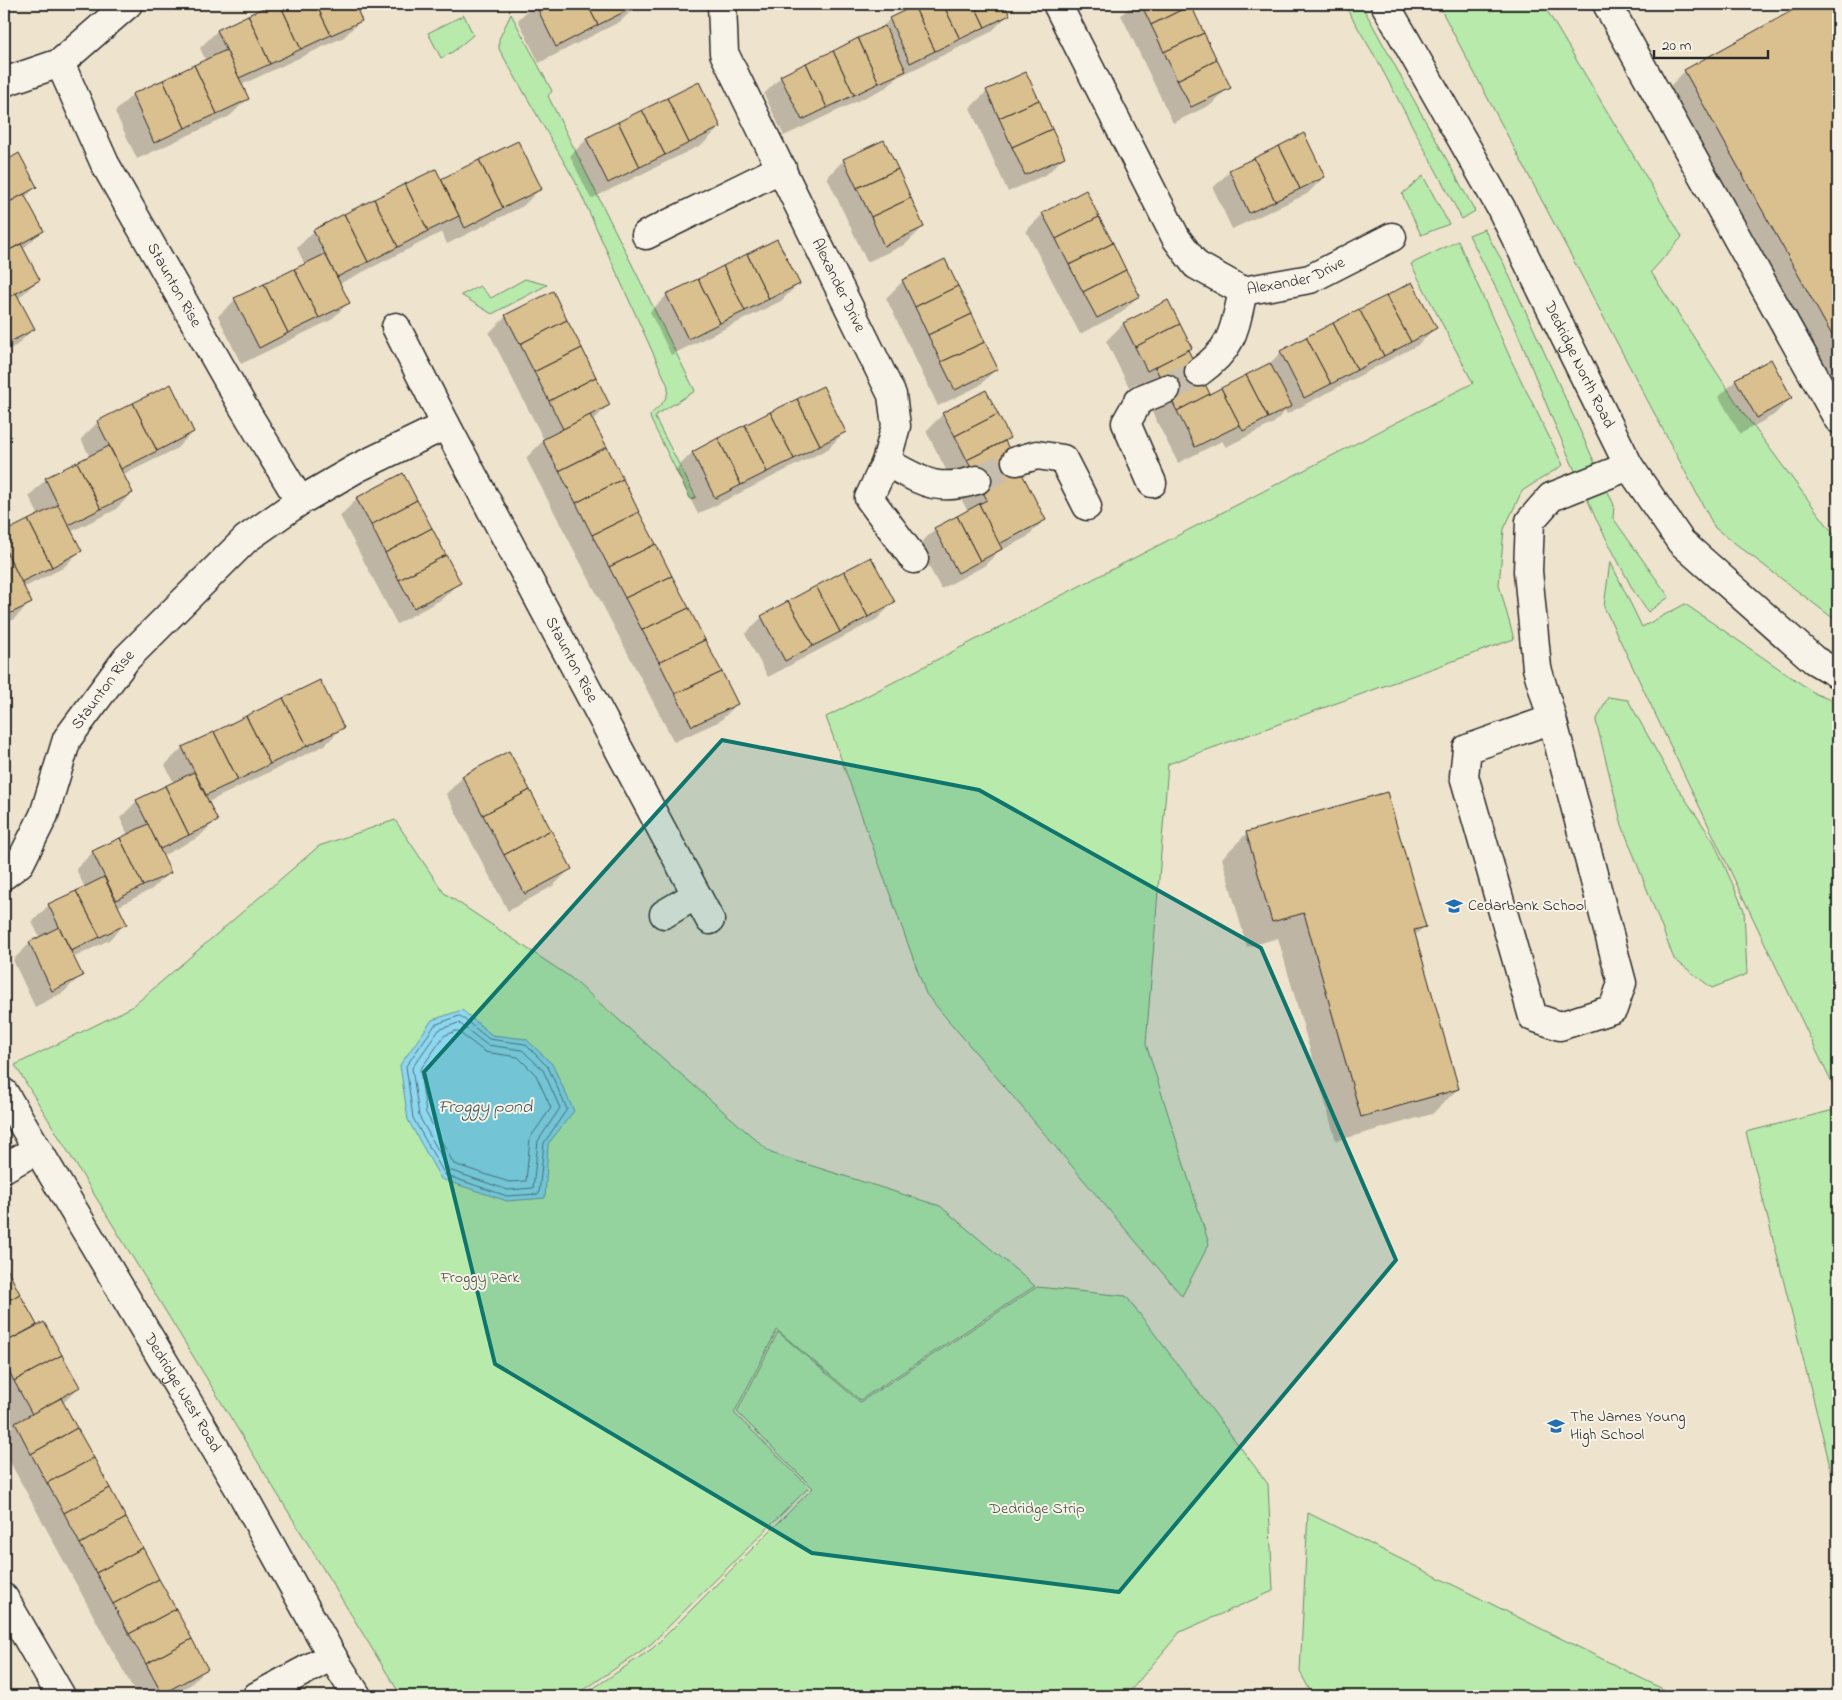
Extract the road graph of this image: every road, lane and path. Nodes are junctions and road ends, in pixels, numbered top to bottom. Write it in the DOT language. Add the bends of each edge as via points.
graph roads {
  1 [pos="128,4"];
  2 [pos="722,4"];
  3 [pos="728,4"];
  4 [pos="1057,4"];
  5 [pos="1385,4"];
  6 [pos="1607,4"];
  7 [pos="60,63"];
  8 [pos="4,82"];
  9 [pos="782,168"];
  10 [pos="646,235"];
  11 [pos="1392,237"];
  12 [pos="1243,291"];
  13 [pos="396,327"];
  14 [pos="1200,372"];
  15 [pos="1166,389"];
  16 [pos="1838,419"];
  17 [pos="446,425"];
  18 [pos="1016,461"];
  19 [pos="886,462"];
  20 [pos="1629,466"];
  21 [pos="977,480"];
  22 [pos="1152,483"];
  23 [pos="300,501"];
  24 [pos="1087,506"];
  25 [pos="914,559"];
  26 [pos="1838,674"];
  27 [pos="1552,719"];
  28 [pos="4,875"];
  29 [pos="696,895"];
  30 [pos="664,914"];
  31 [pos="710,920"];
  32 [pos="4,1092"];
  33 [pos="36,1150"];
  34 [pos="4,1168"];
  35 [pos="4,1598"];
  36 [pos="332,1656"];
  37 [pos="61,1696"];
  38 [pos="257,1696"];
  39 [pos="357,1696"];
  1 -- 7 [label="street"];
  2 -- 3 [label="street, Alexander Drive"];
  2 -- 9 [label="street, Alexander Drive" via="724,53"];
  4 -- 12 [label="street, Alexander Drive" via="1176,238 1196,265"];
  5 -- 20 [label="street, Dedridge North Road" via="1502,208"];
  6 -- 16 [label="street"];
  7 -- 8 [label="street"];
  7 -- 23 [label="street, Staunton Rise" via="105,164"];
  9 -- 10 [label="street"];
  9 -- 19 [label="street, Alexander Drive" via="892,395 896,426"];
  11 -- 12 [label="street, Alexander Drive" via="1310,280"];
  12 -- 14 [label="street" via="1232,338 1216,360"];
  13 -- 17 [label="street, Staunton Rise"];
  15 -- 22 [label="street" via="1140,400 1126,423"];
  17 -- 23 [label="street, Staunton Rise" via="357,468"];
  17 -- 29 [label="street, Staunton Rise"];
  18 -- 24 [label="street" via="1037,455 1063,459"];
  19 -- 21 [label="street" via="929,485 956,486"];
  19 -- 25 [label="street, Alexander Drive" via="870,498"];
  20 -- 26 [label="street, Dedridge North Road" via="1681,542 1814,660"];
  20 -- 27 [label="street" via="1551,497 1530,521 1528,570 1537,668"];
  23 -- 28 [label="street, Staunton Rise" via="246,539 127,658 67,739 44,815 20,863"];
  27 -- 27 [label="street" via="1622,983 1613,1009 1560,1026 1534,1017 1464,776 1468,749"];
  29 -- 30 [label="street"];
  29 -- 31 [label="street, Staunton Rise"];
  32 -- 33 [label="street, Dedridge West Road"];
  33 -- 34 [label="street"];
  33 -- 36 [label="street, Dedridge West Road" via="240,1490"];
  35 -- 37 [label="street"];
  36 -- 38 [label="street"];
  36 -- 39 [label="street, Dedridge West Road"];
}
